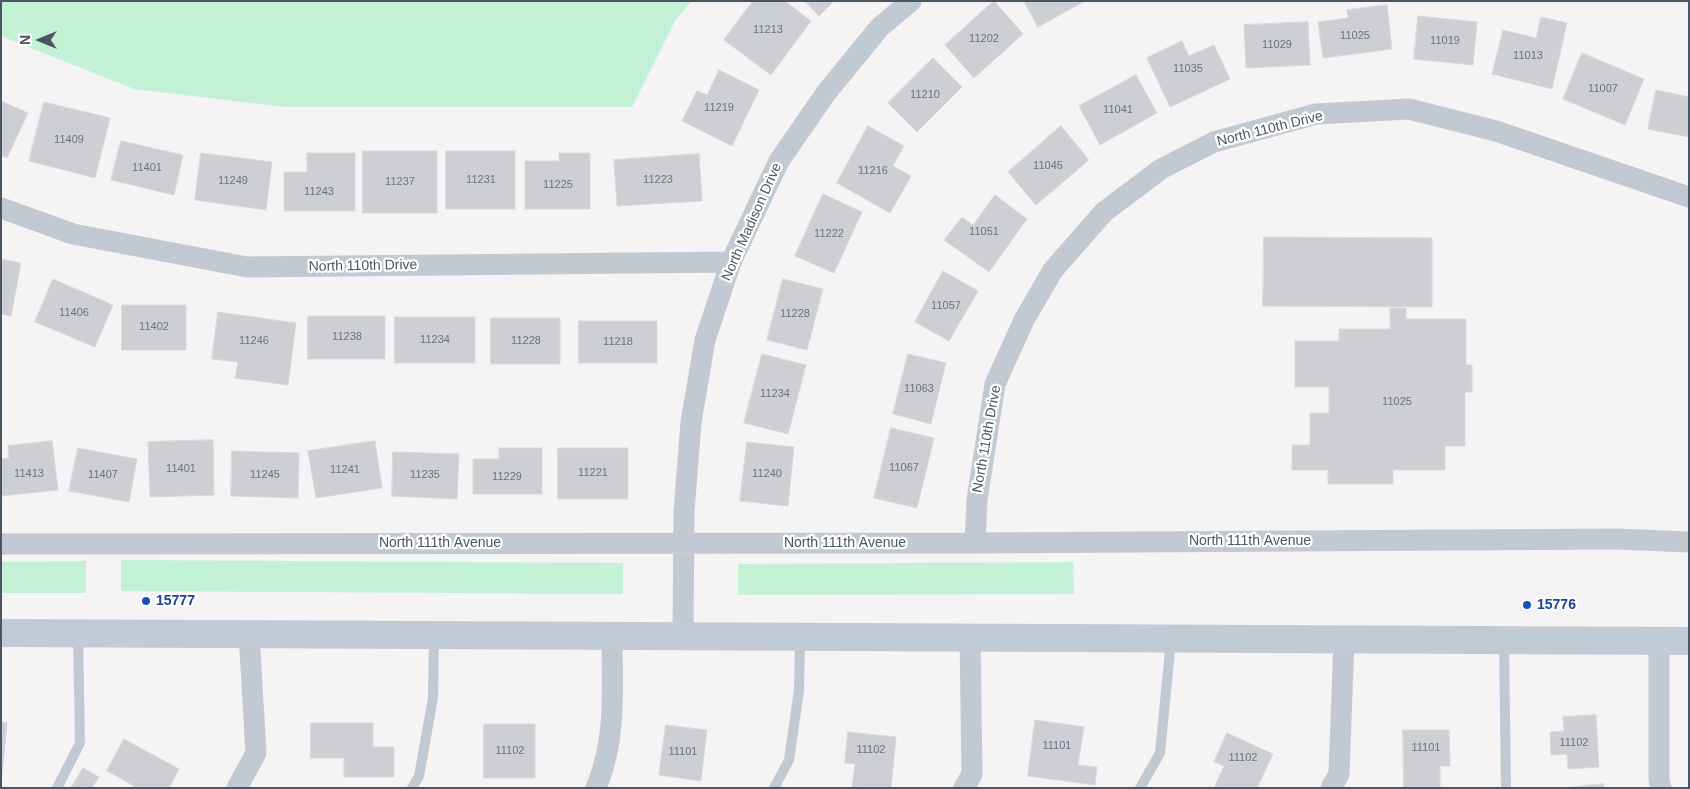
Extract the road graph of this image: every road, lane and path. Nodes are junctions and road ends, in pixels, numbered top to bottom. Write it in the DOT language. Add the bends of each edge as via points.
graph roads {
  1 [pos="911,1"];
  2 [pos="1689,197"];
  3 [pos="1,208"];
  4 [pos="732,262"];
  5 [pos="684,542"];
  6 [pos="1689,542"];
  7 [pos="975,543"];
  8 [pos="1,544"];
  9 [pos="1,633"];
  10 [pos="78,633"];
  11 [pos="249,633"];
  12 [pos="434,634"];
  13 [pos="612,635"];
  14 [pos="683,636"];
  15 [pos="800,636"];
  16 [pos="970,636"];
  17 [pos="1171,638"];
  18 [pos="1344,640"];
  19 [pos="1504,640"];
  20 [pos="1659,641"];
  21 [pos="1689,641"];
  22 [pos="1338,783"];
  23 [pos="57,788"];
  24 [pos="236,788"];
  25 [pos="412,788"];
  26 [pos="596,788"];
  27 [pos="774,788"];
  28 [pos="964,788"];
  29 [pos="1140,788"];
  30 [pos="1506,788"];
  31 [pos="1661,788"];
  1 -- 4 [label="street, North Madison Drive" via="873,35 826,93 779,161"];
  2 -- 7 [label="street, North 110th Drive" via="1496,131 1410,109 1316,114 1214,142 1161,168 1104,212 1053,270 1024,320 995,384 977,500"];
  3 -- 4 [label="street, North 110th Drive" via="73,234 247,267"];
  4 -- 5 [label="street, North Madison Drive" via="705,340 691,422"];
  5 -- 7 [label="street, North 111th Avenue"];
  5 -- 8 [label="street, North 111th Avenue"];
  5 -- 14 [label="street, North Madison Drive"];
  6 -- 7 [label="street, North 111th Avenue" via="1598,539"];
  9 -- 10 [label="street"];
  10 -- 11 [label="street"];
  10 -- 23 [label="lane" via="80,743"];
  11 -- 12 [label="street"];
  11 -- 24 [label="street" via="256,753"];
  12 -- 13 [label="street"];
  12 -- 25 [label="lane" via="433,698 419,776"];
  13 -- 14 [label="street"];
  13 -- 26 [label="street" via="610,742"];
  14 -- 15 [label="street"];
  15 -- 16 [label="street"];
  15 -- 27 [label="lane" via="799,690 789,760"];
  16 -- 17 [label="street"];
  16 -- 28 [label="street" via="972,774"];
  17 -- 18 [label="street"];
  17 -- 29 [label="lane" via="1160,753"];
  18 -- 19 [label="street"];
  18 -- 22 [label="street"];
  19 -- 20 [label="street"];
  19 -- 30 [label="lane"];
  20 -- 21 [label="street"];
  20 -- 31 [label="street"];
}
